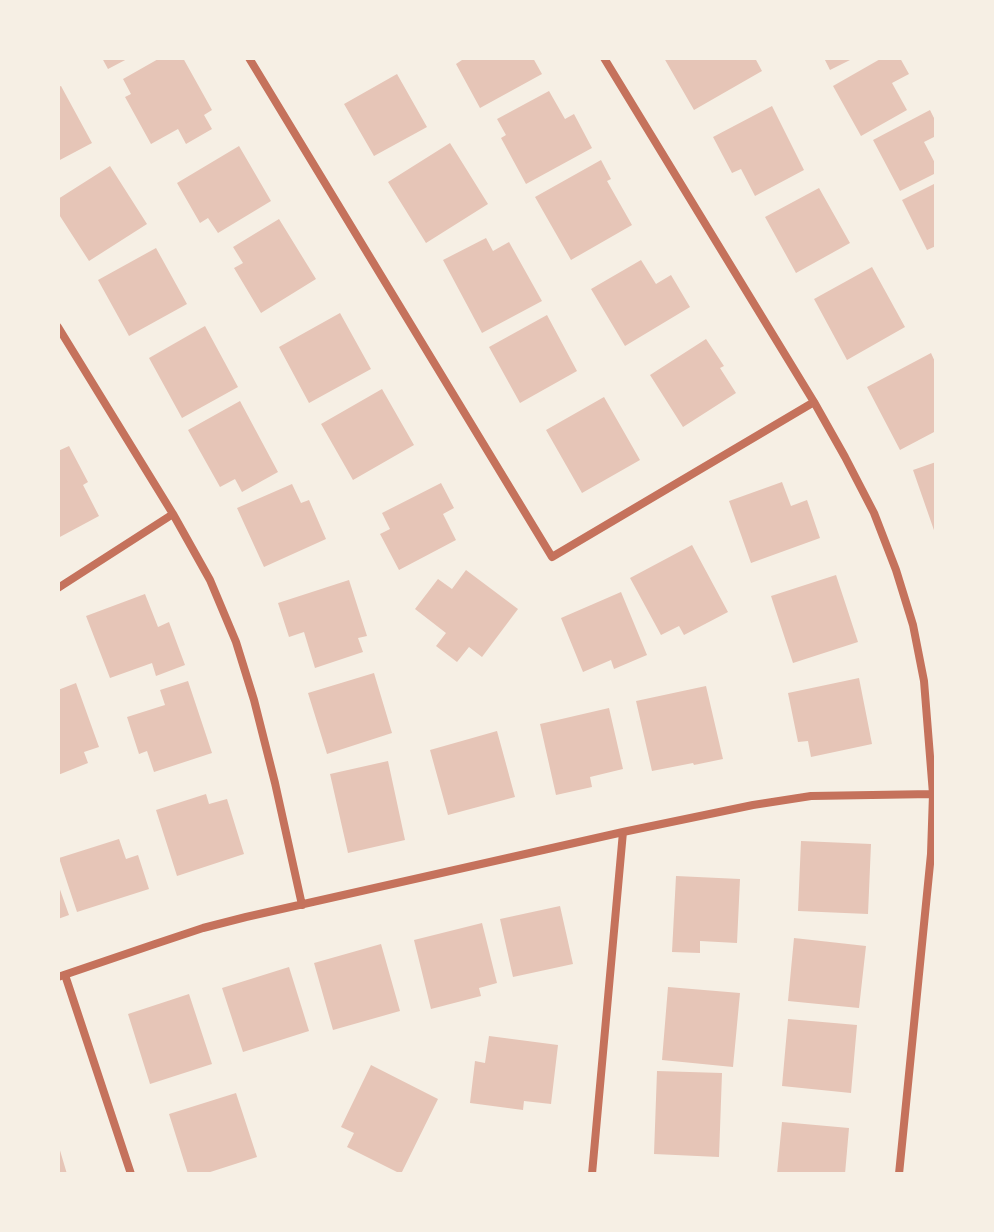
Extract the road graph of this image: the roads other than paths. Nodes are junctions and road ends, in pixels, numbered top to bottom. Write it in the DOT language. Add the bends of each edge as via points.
graph roads {
  1 [pos="249,58"];
  2 [pos="604,58"];
  3 [pos="58,327"];
  4 [pos="814,402"];
  5 [pos="173,514"];
  6 [pos="58,588"];
  7 [pos="933,794"];
  8 [pos="623,832"];
  9 [pos="302,905"];
  10 [pos="61,976"];
  11 [pos="131,1174"];
  12 [pos="592,1174"];
  13 [pos="899,1174"];
  1 -- 4 [label="street" via="552,557"];
  2 -- 4 [label="street"];
  3 -- 5 [label="street"];
  4 -- 7 [label="street" via="874,513 913,625 924,681"];
  5 -- 6 [label="street"];
  5 -- 9 [label="street" via="210,580 236,642 272,769"];
  7 -- 8 [label="street" via="811,796"];
  7 -- 13 [label="street"];
  8 -- 9 [label="street"];
  8 -- 12 [label="street"];
  9 -- 10 [label="street" via="203,928"];
  10 -- 11 [label="street"];
}
